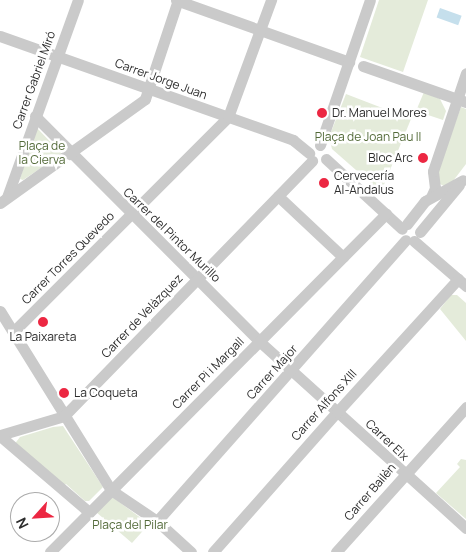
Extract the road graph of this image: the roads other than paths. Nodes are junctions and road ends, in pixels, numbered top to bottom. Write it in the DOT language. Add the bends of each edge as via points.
graph roads {
  1 [pos="78,0"];
  2 [pos="178,0"];
  3 [pos="270,0"];
  4 [pos="370,0"];
  5 [pos="260,29"];
  6 [pos="0,36"];
  7 [pos="56,56"];
  8 [pos="349,62"];
  9 [pos="363,66"];
  10 [pos="466,73"];
  11 [pos="150,90"];
  12 [pos="462,100"];
  13 [pos="35,116"];
  14 [pos="228,118"];
  15 [pos="320,145"];
  16 [pos="71,154"];
  17 [pos="310,157"];
  18 [pos="326,159"];
  19 [pos="465,178"];
  20 [pos="278,196"];
  21 [pos="431,197"];
  22 [pos="3,200"];
  23 [pos="131,214"];
  24 [pos="386,214"];
  25 [pos="404,226"];
  26 [pos="414,238"];
  27 [pos="343,257"];
  28 [pos="198,278"];
  29 [pos="462,282"];
  30 [pos="0,311"];
  31 [pos="13,332"];
  32 [pos="259,341"];
  33 [pos="291,370"];
  34 [pos="466,407"];
  35 [pos="337,412"];
  36 [pos="67,421"];
  37 [pos="0,436"];
  38 [pos="404,474"];
  39 [pos="111,490"];
  40 [pos="88,512"];
  41 [pos="157,521"];
  42 [pos="466,528"];
  43 [pos="50,552"];
  44 [pos="191,552"];
  45 [pos="213,552"];
  46 [pos="336,552"];
  1 -- 7 [label="street, Carrer Gabriel Miró"];
  2 -- 5 [label="street"];
  2 -- 11 [label="street"];
  3 -- 5 [label="street"];
  4 -- 8 [label="street"];
  5 -- 8 [label="street"];
  5 -- 14 [label="street"];
  6 -- 7 [label="street, Carrer Jorge Juan"];
  7 -- 11 [label="street, Carrer Jorge Juan"];
  7 -- 13 [label="street, Carrer Gabriel Miró"];
  8 -- 15 [label="street"];
  9 -- 12 [label="street"];
  10 -- 12 [label="street"];
  11 -- 14 [label="street, Carrer Jorge Juan"];
  11 -- 16 [label="street" via="145,99"];
  12 -- 21 [label="street" via="433,171 435,188"];
  13 -- 16 [label="street, Carrer del Pintor Murillo"];
  13 -- 22 [label="street, Carrer Gabriel Miró"];
  14 -- 17 [label="street, Carrer Jorge Juan" via="292,140"];
  14 -- 23 [label="street, Carrer Torres Quevedo"];
  15 -- 17 [label="street" via="313,146"];
  15 -- 18 [label="street" via="327,152"];
  16 -- 22 [label="street"];
  16 -- 23 [label="street, Carrer del Pintor Murillo"];
  17 -- 18 [label="street" via="319,163"];
  17 -- 20 [label="street, Carrer de Velàzquez"];
  18 -- 24 [label="street"];
  19 -- 21 [label="street, Carrer Major"];
  19 -- 26 [label="street, Carrer Major"];
  20 -- 27 [label="street"];
  20 -- 28 [label="street, Carrer de Velàzquez"];
  21 -- 25 [label="street, Carrer Major"];
  23 -- 28 [label="street, Carrer del Pintor Murillo"];
  23 -- 31 [label="street, Carrer Torres Quevedo"];
  24 -- 25 [label="street"];
  24 -- 27 [label="street, Carrer Pi i Margall"];
  25 -- 26 [label="street" via="402,236"];
  25 -- 26 [label="street" via="415,224"];
  26 -- 29 [label="street"];
  26 -- 33 [label="street, Carrer Major"];
  27 -- 32 [label="street, Carrer Pi i Margall"];
  28 -- 32 [label="street, Carrer del Pintor Murillo"];
  28 -- 36 [label="street, Carrer de Velàzquez" via="76,404"];
  29 -- 35 [label="street, Carrer Alfons XIII"];
  30 -- 31 [label="street"];
  31 -- 36 [label="street"];
  32 -- 33 [label="street, Carrer del Pintor Murillo"];
  32 -- 39 [label="street, Carrer Pi i Margall"];
  33 -- 35 [label="street, Carrer Elx"];
  33 -- 41 [label="street, Carrer Major"];
  34 -- 38 [label="street, Carrer Bailèn"];
  35 -- 38 [label="street, Carrer Elx"];
  35 -- 45 [label="street, Carrer Alfons XIII"];
  36 -- 37 [label="street, Carrer de Velàzquez" via="54,421"];
  36 -- 39 [label="street"];
  37 -- 40 [label="street"];
  38 -- 42 [label="street, Carrer Elx"];
  38 -- 46 [label="street, Carrer Bailèn"];
  39 -- 40 [label="street, Carrer Pi i Margall"];
  39 -- 41 [label="street"];
  40 -- 43 [label="street, Carrer Pi i Margall"];
  41 -- 44 [label="street"];
}
